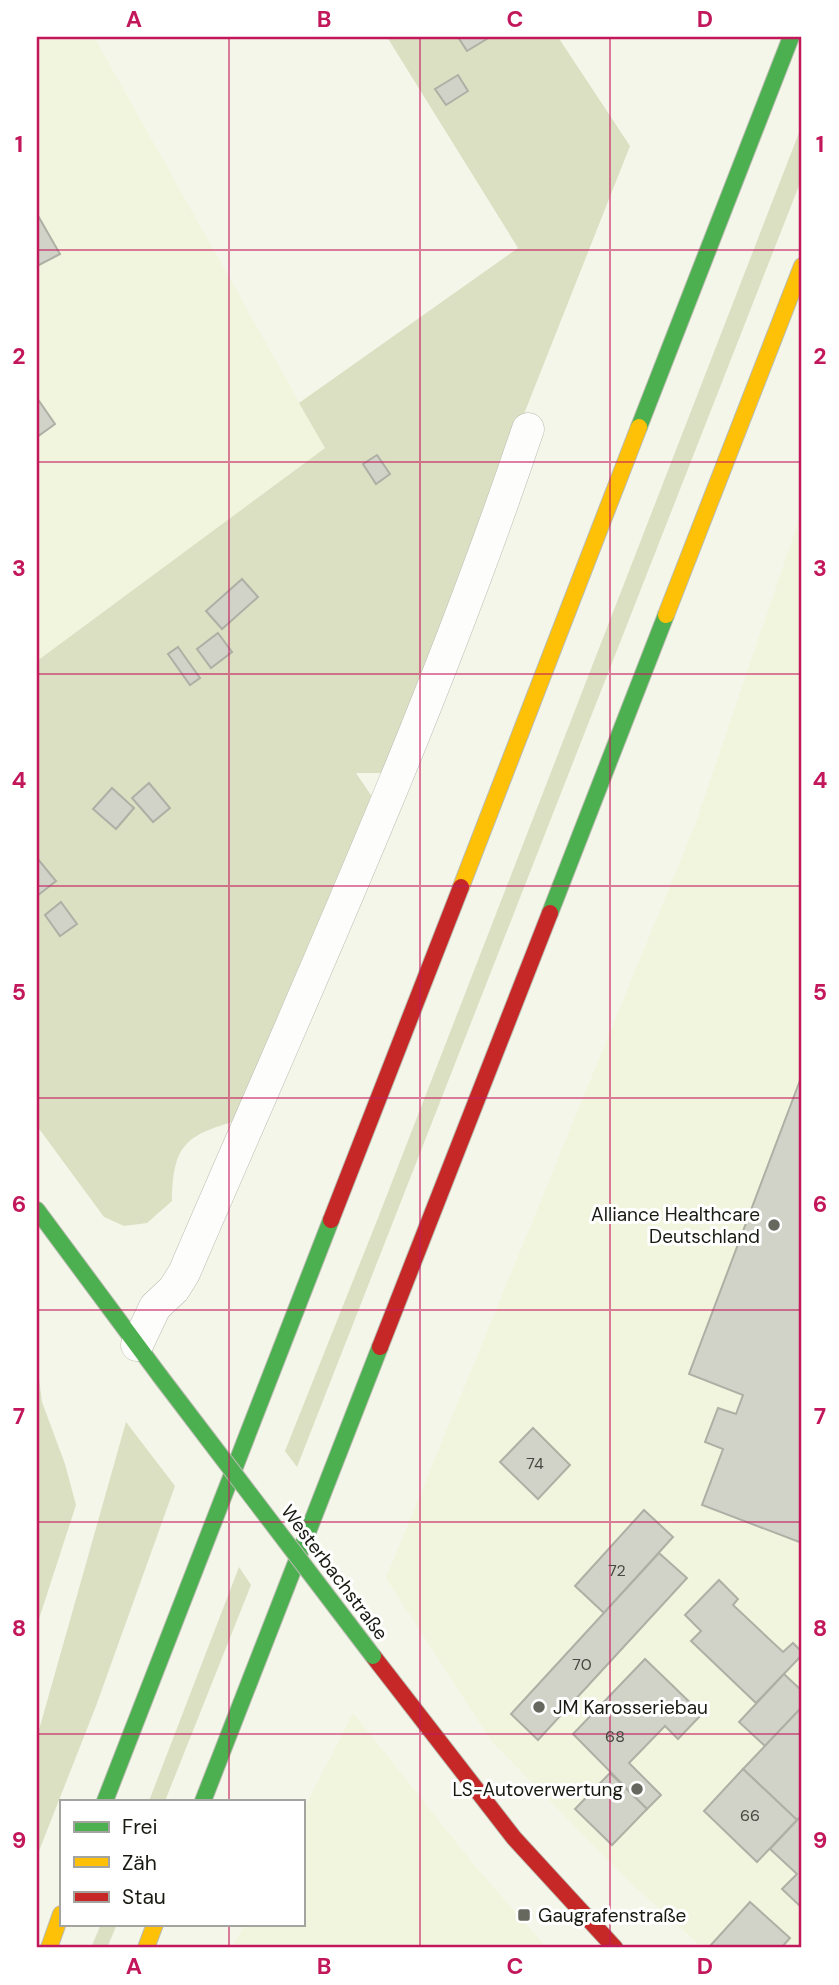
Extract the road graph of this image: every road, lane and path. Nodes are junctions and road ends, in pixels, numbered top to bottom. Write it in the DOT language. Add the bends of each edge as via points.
graph roads {
  1 [pos="791,37"];
  2 [pos="802,266"];
  3 [pos="528,429"];
  4 [pos="37,1210"];
  5 [pos="137,1345"];
  6 [pos="105,1800"];
  7 [pos="203,1800"];
  8 [pos="60,1917"];
  9 [pos="154,1926"];
  10 [pos="48,1948"];
  11 [pos="146,1948"];
  12 [pos="615,1948"];
  1 -- 6 [label="main road"];
  2 -- 7 [label="main road"];
  3 -- 5 [label="street" via="490,541 385,806 184,1273 155,1307"];
  4 -- 5 [label="main road, Westerbachstraße"];
  5 -- 12 [label="main road, Westerbachstraße, bridge" via="514,1838"];
  8 -- 10 [label="main road"];
  9 -- 11 [label="main road"];
}
